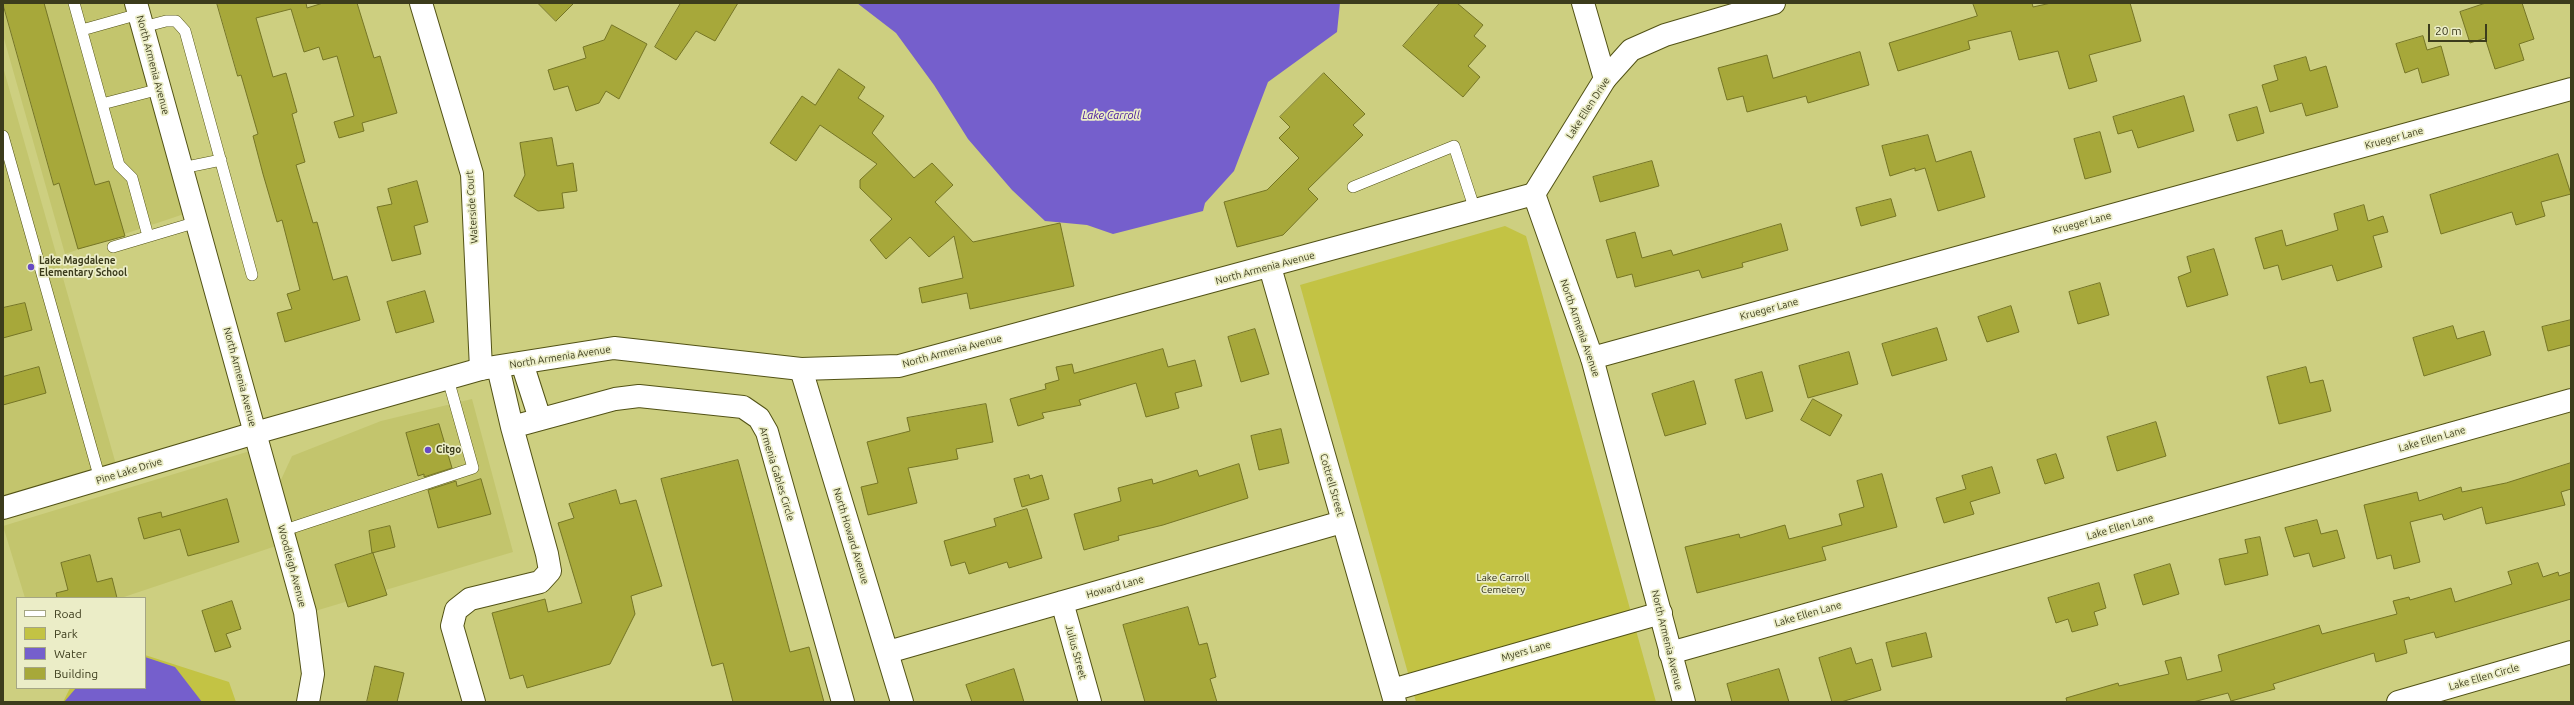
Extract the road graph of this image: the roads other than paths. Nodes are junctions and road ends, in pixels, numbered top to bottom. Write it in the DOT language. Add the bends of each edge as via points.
graph roads {
  1 [pos="74,3"];
  2 [pos="421,3"];
  3 [pos="1583,3"];
  4 [pos="1774,3"];
  5 [pos="139,14"];
  6 [pos="82,30"];
  7 [pos="1605,79"];
  8 [pos="160,89"];
  9 [pos="2571,89"];
  10 [pos="102,104"];
  11 [pos="3,136"];
  12 [pos="221,160"];
  13 [pos="182,168"];
  14 [pos="1353,186"];
  15 [pos="1534,194"];
  16 [pos="1476,210"];
  17 [pos="197,222"];
  18 [pos="148,236"];
  19 [pos="113,247"];
  20 [pos="1270,267"];
  21 [pos="252,275"];
  22 [pos="1592,358"];
  23 [pos="522,363"];
  24 [pos="490,368"];
  25 [pos="801,369"];
  26 [pos="448,379"];
  27 [pos="2571,400"];
  28 [pos="540,419"];
  29 [pos="512,427"];
  30 [pos="255,433"];
  31 [pos="100,479"];
  32 [pos="3,508"];
  33 [pos="1342,522"];
  34 [pos="282,531"];
  35 [pos="1062,602"];
  36 [pos="1661,613"];
  37 [pos="888,652"];
  38 [pos="2571,652"];
  39 [pos="1670,653"];
  40 [pos="1394,696"];
  41 [pos="308,702"];
  42 [pos="474,702"];
  43 [pos="843,702"];
  44 [pos="902,702"];
  45 [pos="1090,702"];
  46 [pos="1684,702"];
  47 [pos="2398,702"];
  1 -- 6 [label="lane"];
  2 -- 24 [label="street, Waterside Court" via="472,174"];
  3 -- 7 [label="street"];
  4 -- 7 [label="street, Lake Ellen Drive" via="1665,35 1631,50"];
  5 -- 6 [label="lane"];
  5 -- 8 [label="street, North Armenia Avenue"];
  5 -- 12 [label="lane" via="176,21 185,31"];
  6 -- 10 [label="lane"];
  7 -- 15 [label="street, Lake Ellen Drive"];
  8 -- 10 [label="lane"];
  8 -- 13 [label="street, North Armenia Avenue"];
  9 -- 22 [label="street, Krueger Lane"];
  10 -- 18 [label="lane" via="119,165 132,178"];
  11 -- 31 [label="lane"];
  12 -- 13 [label="lane"];
  12 -- 21 [label="lane"];
  13 -- 17 [label="street, North Armenia Avenue"];
  14 -- 16 [label="lane" via="1454,146"];
  15 -- 16 [label="street, North Armenia Avenue"];
  15 -- 22 [label="street, North Armenia Avenue"];
  16 -- 20 [label="street, North Armenia Avenue"];
  17 -- 18 [label="lane"];
  17 -- 30 [label="street, North Armenia Avenue"];
  18 -- 19 [label="lane"];
  20 -- 25 [label="street, North Armenia Avenue" via="899,366"];
  20 -- 33 [label="street, Cottrell Street"];
  22 -- 36 [label="street, North Armenia Avenue"];
  23 -- 24 [label="street, North Armenia Avenue"];
  23 -- 25 [label="street, North Armenia Avenue" via="614,348"];
  23 -- 28 [label="street"];
  24 -- 26 [label="street, North Armenia Avenue"];
  24 -- 29 [label="street"];
  25 -- 37 [label="street, North Howard Avenue"];
  26 -- 30 [label="street, North Armenia Avenue"];
  26 -- 34 [label="lane" via="473,468"];
  27 -- 39 [label="street, Lake Ellen Lane"];
  28 -- 29 [label="street, Armenia Gables Circle"];
  28 -- 43 [label="street, Armenia Gables Circle" via="615,399 639,396 743,407 759,418 767,432"];
  29 -- 42 [label="street" via="550,571 540,582 470,599 456,610 452,626"];
  30 -- 31 [label="street, Pine Lake Drive"];
  30 -- 34 [label="street, Woodleigh Avenue"];
  31 -- 32 [label="street, Pine Lake Drive"];
  33 -- 35 [label="street, Howard Lane"];
  33 -- 40 [label="street, Cottrell Street"];
  34 -- 41 [label="street, Woodleigh Avenue" via="305,612 313,674"];
  35 -- 37 [label="street, Howard Lane"];
  35 -- 45 [label="street, Julius Street"];
  36 -- 39 [label="street, North Armenia Avenue"];
  36 -- 40 [label="street, Myers Lane"];
  37 -- 44 [label="street, North Howard Avenue"];
  38 -- 47 [label="street, Lake Ellen Circle"];
  39 -- 46 [label="street, North Armenia Avenue"];
}
